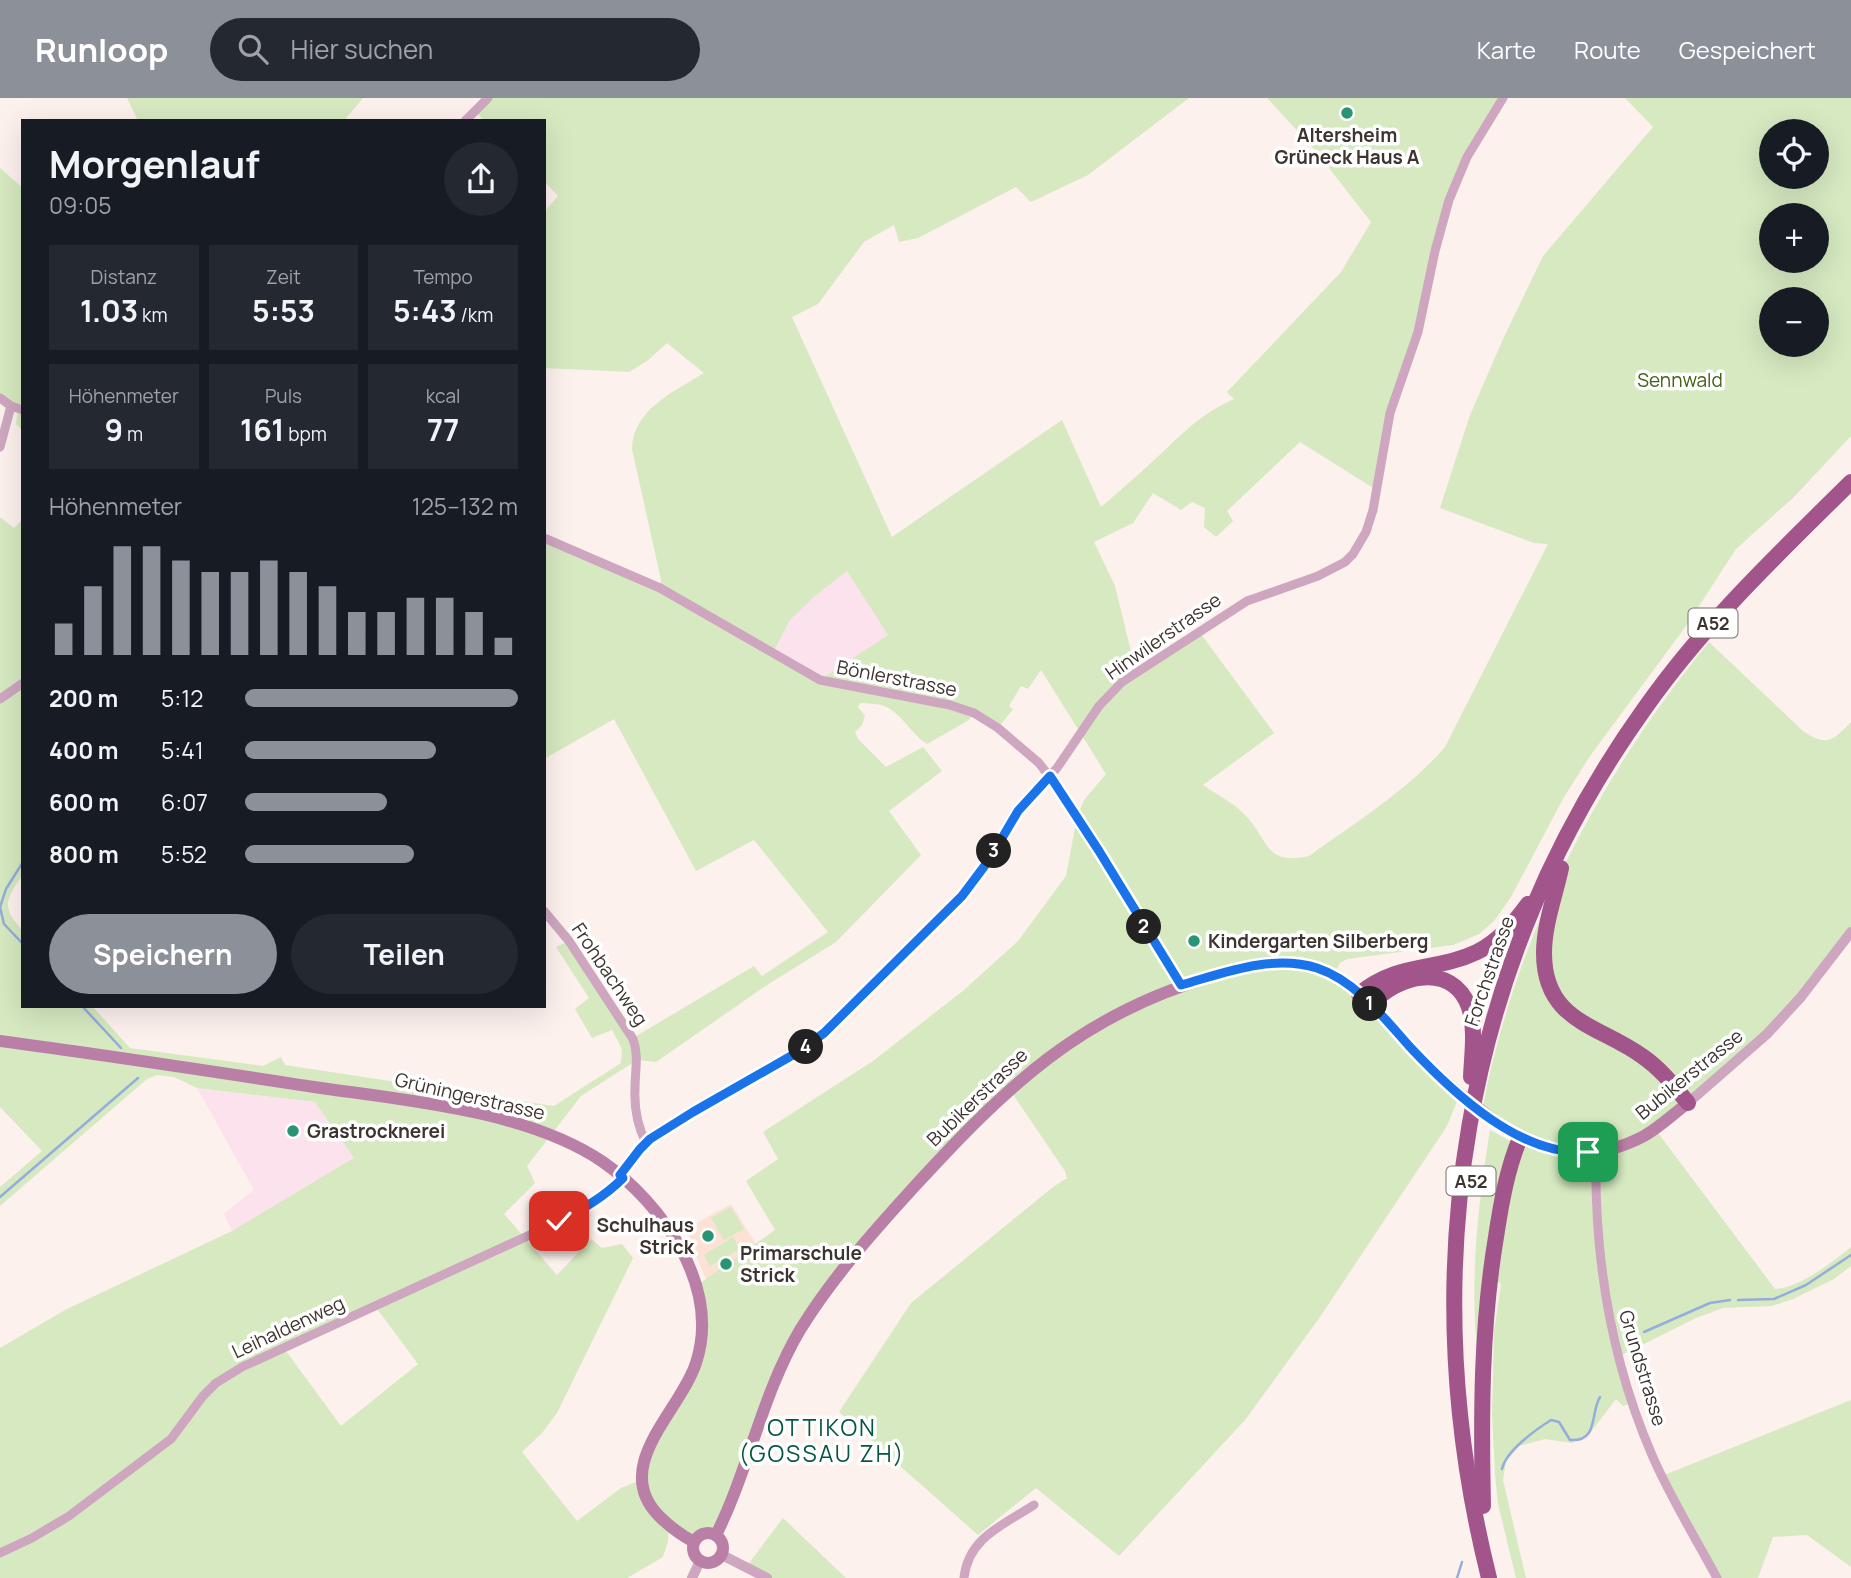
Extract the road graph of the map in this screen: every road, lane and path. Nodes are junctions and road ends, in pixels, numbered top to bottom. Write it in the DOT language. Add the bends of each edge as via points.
graph roads {
  1 [pos="488,98"];
  2 [pos="1503,98"];
  3 [pos="467,119"];
  4 [pos="0,398"];
  5 [pos="11,406"];
  6 [pos="21,409"];
  7 [pos="0,447"];
  8 [pos="1851,482"];
  9 [pos="1851,496"];
  10 [pos="546,539"];
  11 [pos="21,684"];
  12 [pos="0,699"];
  13 [pos="1050,776"];
  14 [pos="1561,868"];
  15 [pos="1543,885"];
  16 [pos="546,913"];
  17 [pos="1851,932"];
  18 [pos="1181,985"];
  19 [pos="1365,999"];
  20 [pos="0,1041"];
  21 [pos="1688,1102"];
  22 [pos="1469,1122"];
  23 [pos="1520,1138"];
  24 [pos="646,1143"];
  25 [pos="1597,1152"];
  26 [pos="621,1177"];
  27 [pos="1034,1505"];
  28 [pos="1483,1506"];
  29 [pos="716,1535"];
  30 [pos="694,1542"];
  31 [pos="0,1553"];
  32 [pos="722,1555"];
  33 [pos="700,1562"];
  34 [pos="692,1578"];
  35 [pos="767,1578"];
  36 [pos="964,1578"];
  37 [pos="1489,1578"];
  38 [pos="1499,1578"];
  39 [pos="1717,1578"];
  1 -- 3 [label="street"];
  2 -- 13 [label="street, Hinwilerstrasse" via="1467,157 1449,200 1415,344 1390,413 1378,491 1361,544 1318,576 1247,600 1129,677 1099,706"];
  4 -- 5 [label="street"];
  5 -- 6 [label="street"];
  5 -- 7 [label="street"];
  8 -- 15 [label="highway, Forchstrasse / A52" via="1749,583 1666,679 1596,782"];
  9 -- 14 [label="highway, Forchstrasse / A52" via="1739,608 1671,688 1602,791"];
  10 -- 13 [label="street, Bönlerstrasse" via="660,588 820,680 974,713 1003,731"];
  11 -- 12 [label="street"];
  13 -- 18 [label="street, Bönlerstrasse"];
  13 -- 24 [label="street, Hinwilerstrasse" via="1018,811 962,896 824,1033"];
  14 -- 21 [label="highway" via="1544,948 1554,993 1579,1022 1650,1062"];
  14 -- 28 [label="highway, Forchstrasse / A52" via="1500,1032 1471,1178 1464,1249 1464,1342 1469,1420"];
  15 -- 19 [label="highway" via="1510,927 1488,946 1458,959 1397,972 1378,981"];
  15 -- 22 [label="highway, Forchstrasse / A52" via="1497,1007"];
  16 -- 24 [label="street, Frohbachweg" via="633,1039 636,1112"];
  17 -- 21 [label="street, Bubikerstrasse" via="1784,1016"];
  18 -- 19 [label="main road, Bubikerstrasse" via="1269,963 1317,968"];
  18 -- 29 [label="main road, Bubikerstrasse" via="1121,1011 1043,1060 958,1140 856,1252 824,1293 780,1368"];
  19 -- 22 [label="highway" via="1420,977 1443,980 1460,992 1473,1031"];
  19 -- 23 [label="main road, Bubikerstrasse, bridge" via="1460,1094"];
  20 -- 26 [label="main road, Grüningerstrasse" via="436,1104 561,1139"];
  21 -- 25 [label="main road, Bubikerstrasse" via="1644,1135"];
  22 -- 37 [label="highway, Forchstrasse / A52" via="1456,1225 1454,1350 1466,1471"];
  23 -- 25 [label="main road, Bubikerstrasse" via="1557,1151"];
  23 -- 28 [label="highway" via="1503,1199 1486,1306"];
  24 -- 26 [label="street, Hinwilerstrasse"];
  25 -- 39 [label="street, Grundstrasse" via="1597,1230 1615,1348 1652,1455"];
  26 -- 30 [label="main road, Grüningerstrasse" via="671,1233 700,1302 702,1333 697,1362 646,1454 641,1475 654,1511"];
  26 -- 31 [label="street, Leihaldenweg" via="592,1204 545,1228 242,1367 203,1396 171,1439 69,1516"];
  27 -- 36 [label="street" via="981,1538 965,1563"];
  28 -- 38 [label="highway, Forchstrasse / A52"];
  29 -- 30 [label="main road" via="707,1532"];
  29 -- 32 [label="main road" via="723,1543"];
  30 -- 33 [label="main road" via="694,1555"];
  32 -- 33 [label="main road" via="712,1563"];
  32 -- 35 [label="street"];
  33 -- 34 [label="street"];
}
